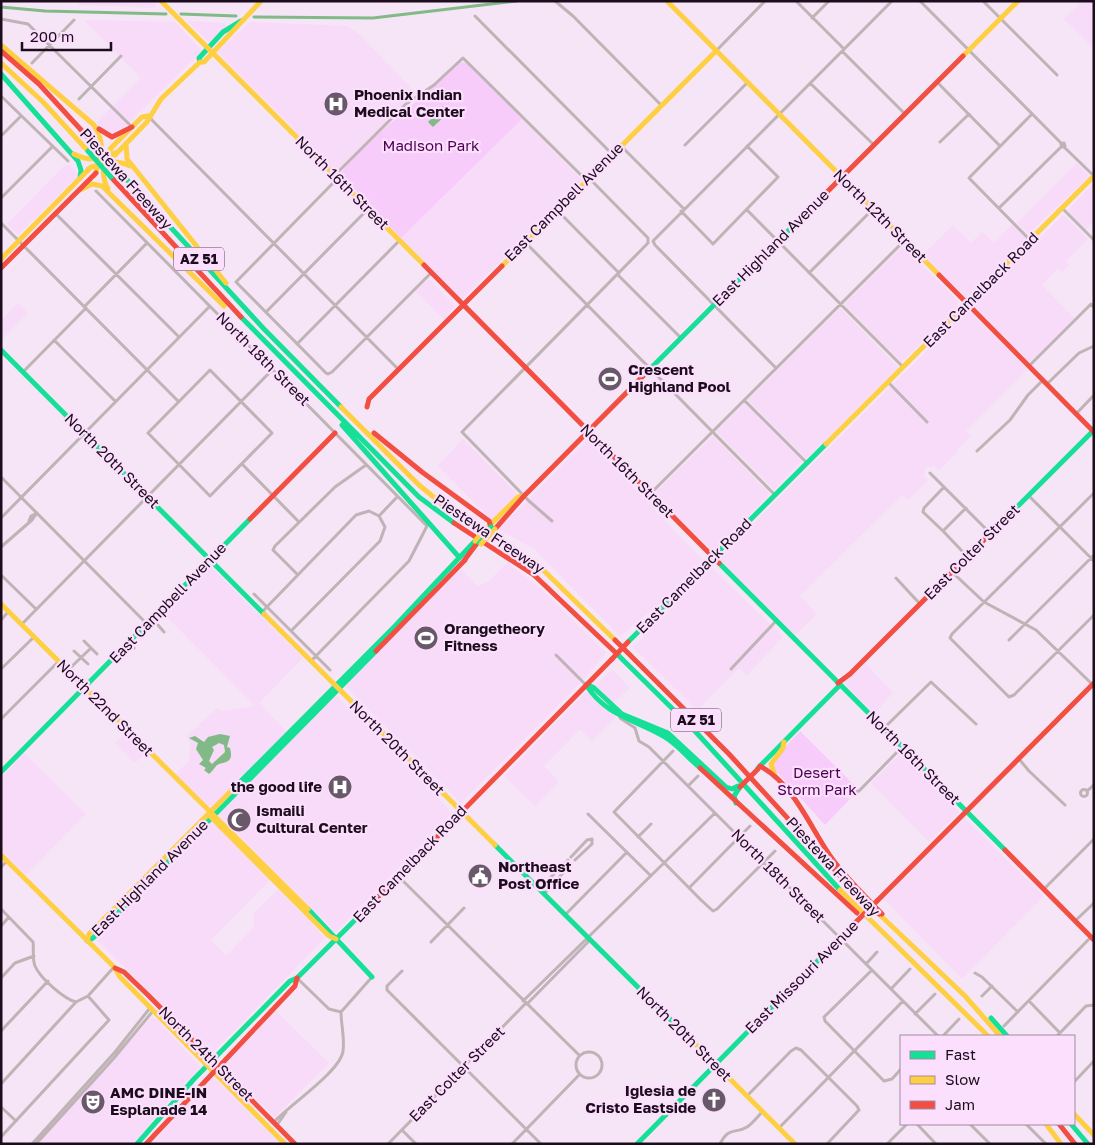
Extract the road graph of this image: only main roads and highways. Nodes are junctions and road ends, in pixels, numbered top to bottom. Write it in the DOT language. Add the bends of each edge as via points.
graph roads {
  1 [pos="161,1"];
  2 [pos="261,1"];
  3 [pos="667,1"];
  4 [pos="1018,1"];
  5 [pos="241,21"];
  6 [pos="1,45"];
  7 [pos="208,48"];
  8 [pos="1,51"];
  9 [pos="716,51"];
  10 [pos="213,53"];
  11 [pos="200,62"];
  12 [pos="1,63"];
  13 [pos="1,74"];
  14 [pos="148,116"];
  15 [pos="94,125"];
  16 [pos="132,127"];
  17 [pos="126,142"];
  18 [pos="67,148"];
  19 [pos="103,160"];
  20 [pos="135,170"];
  21 [pos="1094,176"];
  22 [pos="842,177"];
  23 [pos="80,178"];
  24 [pos="80,190"];
  25 [pos="113,196"];
  26 [pos="1,259"];
  27 [pos="1,268"];
  28 [pos="462,304"];
  29 [pos="967,304"];
  30 [pos="283,346"];
  31 [pos="1,350"];
  32 [pos="275,352"];
  33 [pos="311,374"];
  34 [pos="304,381"];
  35 [pos="367,407"];
  36 [pos="1094,431"];
  37 [pos="588,432"];
  38 [pos="335,433"];
  39 [pos="491,526"];
  40 [pos="713,558"];
  41 [pos="210,560"];
  42 [pos="461,560"];
  43 [pos="1,604"];
  44 [pos="1093,683"];
  45 [pos="586,685"];
  46 [pos="840,686"];
  47 [pos="85,687"];
  48 [pos="336,687"];
  49 [pos="784,742"];
  50 [pos="700,768"];
  51 [pos="759,768"];
  52 [pos="1,772"];
  53 [pos="775,777"];
  54 [pos="739,788"];
  55 [pos="735,793"];
  56 [pos="737,804"];
  57 [pos="965,810"];
  58 [pos="461,812"];
  59 [pos="211,814"];
  60 [pos="1,855"];
  61 [pos="878,928"];
  62 [pos="1092,938"];
  63 [pos="336,940"];
  64 [pos="87,941"];
  65 [pos="920,955"];
  66 [pos="114,968"];
  67 [pos="372,977"];
  68 [pos="297,978"];
  69 [pos="143,990"];
  70 [pos="965,996"];
  71 [pos="154,1001"];
  72 [pos="957,1003"];
  73 [pos="151,1010"];
  74 [pos="160,1018"];
  75 [pos="981,1035"];
  76 [pos="987,1035"];
  77 [pos="999,1035"];
  78 [pos="1006,1035"];
  79 [pos="212,1061"];
  80 [pos="715,1064"];
  81 [pos="206,1066"];
  82 [pos="218,1066"];
  83 [pos="212,1072"];
  84 [pos="167,1109"];
  85 [pos="1075,1115"];
  86 [pos="258,1118"];
  87 [pos="275,1124"];
  88 [pos="1047,1125"];
  89 [pos="1060,1125"];
  90 [pos="1072,1125"];
  91 [pos="160,1128"];
  92 [pos="1094,1135"];
  93 [pos="147,1143"];
  94 [pos="794,1143"];
  95 [pos="138,1144"];
  96 [pos="285,1144"];
  97 [pos="289,1144"];
  98 [pos="295,1144"];
  99 [pos="636,1144"];
  100 [pos="1061,1144"];
  101 [pos="1075,1144"];
  102 [pos="1088,1144"];
  1 -- 7 [label="main road, North 16th Street"];
  2 -- 5 [label="main road"];
  3 -- 9 [label="main road, North 12th Street"];
  4 -- 22 [label="main road, East Highland Avenue"];
  5 -- 7 [label="main road" via="233,24"];
  5 -- 10 [label="main road"];
  6 -- 15 [label="main road"];
  7 -- 10 [label="main road, North 16th Street"];
  7 -- 11 [label="main road" via="199,58"];
  8 -- 30 [label="main road, Piestewa Freeway / AZ 51, bridge" via="39,84 228,291"];
  9 -- 22 [label="main road, North 12th Street"];
  9 -- 28 [label="main road, East Campbell Avenue"];
  10 -- 11 [label="main road"];
  10 -- 28 [label="main road, North 16th Street"];
  11 -- 14 [label="main road"];
  12 -- 32 [label="main road, Piestewa Freeway / AZ 51, bridge" via="43,102"];
  13 -- 18 [label="main road"];
  14 -- 16 [label="main road" via="142,117"];
  14 -- 17 [label="main road" via="147,122"];
  15 -- 16 [label="main road" via="112,137"];
  15 -- 19 [label="main road" via="102,140"];
  16 -- 19 [label="main road"];
  17 -- 19 [label="main road"];
  17 -- 20 [label="main road" via="126,157"];
  18 -- 19 [label="main road" via="84,159"];
  18 -- 23 [label="main road" via="80,164"];
  19 -- 20 [label="main road" via="123,162"];
  19 -- 23 [label="main road"];
  19 -- 24 [label="main road" via="94,176"];
  19 -- 25 [label="main road" via="103,180"];
  20 -- 30 [label="main road" via="228,286"];
  21 -- 29 [label="main road, East Camelback Road"];
  22 -- 29 [label="main road, North 12th Street"];
  22 -- 37 [label="main road, East Highland Avenue"];
  23 -- 26 [label="main road"];
  24 -- 25 [label="main road" via="96,184"];
  24 -- 27 [label="main road"];
  25 -- 32 [label="main road"];
  28 -- 35 [label="main road, East Campbell Avenue" via="369,399"];
  28 -- 37 [label="main road, North 16th Street"];
  29 -- 36 [label="main road, North 12th Street"];
  29 -- 40 [label="main road, East Camelback Road"];
  30 -- 33 [label="main road, Piestewa Freeway / AZ 51"];
  31 -- 41 [label="main road, North 20th Street"];
  32 -- 34 [label="main road, Piestewa Freeway / AZ 51"];
  33 -- 39 [label="main road" via="392,448"];
  33 -- 65 [label="main road, Piestewa Freeway / AZ 51" via="436,499 526,556 560,584 730,754 855,892"];
  34 -- 42 [label="main road"];
  34 -- 61 [label="main road, Piestewa Freeway / AZ 51" via="423,500 456,525 521,565 554,592 694,730 821,871"];
  36 -- 46 [label="main road, East Colter Street"];
  37 -- 39 [label="main road, East Highland Avenue" via="522,500"];
  37 -- 40 [label="main road, North 16th Street"];
  38 -- 41 [label="main road, East Campbell Avenue"];
  39 -- 42 [label="main road, East Highland Avenue, bridge"];
  40 -- 45 [label="main road, East Camelback Road, bridge"];
  40 -- 46 [label="main road, North 16th Street"];
  41 -- 47 [label="main road, East Campbell Avenue"];
  41 -- 48 [label="main road, North 20th Street"];
  42 -- 48 [label="main road, East Highland Avenue"];
  43 -- 47 [label="main road, North 22nd Street"];
  44 -- 57 [label="main road, East Missouri Avenue"];
  45 -- 50 [label="main road, North 18th Street" via="620,718 665,737"];
  45 -- 54 [label="main road, North 18th Street" via="594,687 622,714 668,733 726,787"];
  45 -- 58 [label="main road, East Camelback Road"];
  46 -- 49 [label="main road, East Colter Street"];
  46 -- 57 [label="main road, North 16th Street"];
  47 -- 52 [label="main road, East Campbell Avenue"];
  47 -- 59 [label="main road, North 22nd Street"];
  48 -- 58 [label="main road, North 20th Street"];
  48 -- 59 [label="main road, East Highland Avenue"];
  49 -- 51 [label="main road, East Colter Street"];
  49 -- 53 [label="main road" via="772,764"];
  50 -- 55 [label="main road, North 18th Street" via="726,791"];
  50 -- 56 [label="main road"];
  51 -- 53 [label="main road"];
  51 -- 54 [label="main road, East Colter Street, bridge"];
  53 -- 65 [label="main road" via="798,804 845,874 914,944"];
  54 -- 55 [label="main road, East Colter Street"];
  55 -- 56 [label="main road"];
  56 -- 61 [label="main road" via="870,925"];
  57 -- 62 [label="main road, North 16th Street"];
  57 -- 80 [label="main road, East Missouri Avenue, bridge"];
  58 -- 63 [label="main road, East Camelback Road"];
  58 -- 80 [label="main road, North 20th Street"];
  59 -- 63 [label="main road, North 22nd Street"];
  59 -- 64 [label="main road, East Highland Avenue" via="89,934"];
  60 -- 64 [label="main road, North 24th Street"];
  61 -- 72 [label="main road, Piestewa Freeway / AZ 51"];
  63 -- 67 [label="main road, North 22nd Street"];
  63 -- 68 [label="main road, East Camelback Road"];
  64 -- 66 [label="main road, North 24th Street"];
  65 -- 70 [label="main road, Piestewa Freeway / AZ 51"];
  66 -- 69 [label="main road, North 24th Street" via="124,972"];
  66 -- 73 [label="main road, North 24th Street"];
  68 -- 79 [label="main road, East Camelback Road" via="290,981"];
  68 -- 82 [label="main road, East Camelback Road" via="295,986"];
  69 -- 71 [label="main road, North 24th Street"];
  69 -- 73 [label="main road"];
  70 -- 77 [label="main road, Piestewa Freeway / AZ 51"];
  70 -- 78 [label="main road" via="974,1000"];
  71 -- 74 [label="main road"];
  71 -- 79 [label="main road, North 24th Street"];
  72 -- 75 [label="main road"];
  72 -- 76 [label="main road, Piestewa Freeway / AZ 51"];
  73 -- 74 [label="main road, North 24th Street"];
  74 -- 81 [label="main road, North 24th Street"];
  79 -- 81 [label="main road, East Camelback Road"];
  79 -- 82 [label="main road, North 24th Street"];
  80 -- 94 [label="main road, North 20th Street"];
  80 -- 99 [label="main road, East Missouri Avenue"];
  81 -- 83 [label="main road, North 24th Street"];
  81 -- 84 [label="main road, East Camelback Road"];
  82 -- 83 [label="main road, East Camelback Road"];
  82 -- 87 [label="main road, North 24th Street"];
  83 -- 86 [label="main road, North 24th Street"];
  83 -- 91 [label="main road, East Camelback Road"];
  84 -- 91 [label="main road"];
  84 -- 95 [label="main road, East Camelback Road"];
  85 -- 92 [label="main road"];
  86 -- 87 [label="main road"];
  86 -- 96 [label="main road, North 24th Street"];
  87 -- 97 [label="main road"];
  87 -- 98 [label="main road, North 24th Street"];
  88 -- 100 [label="main road"];
  89 -- 101 [label="main road"];
  90 -- 102 [label="main road"];
  91 -- 93 [label="main road, East Camelback Road"];
}
